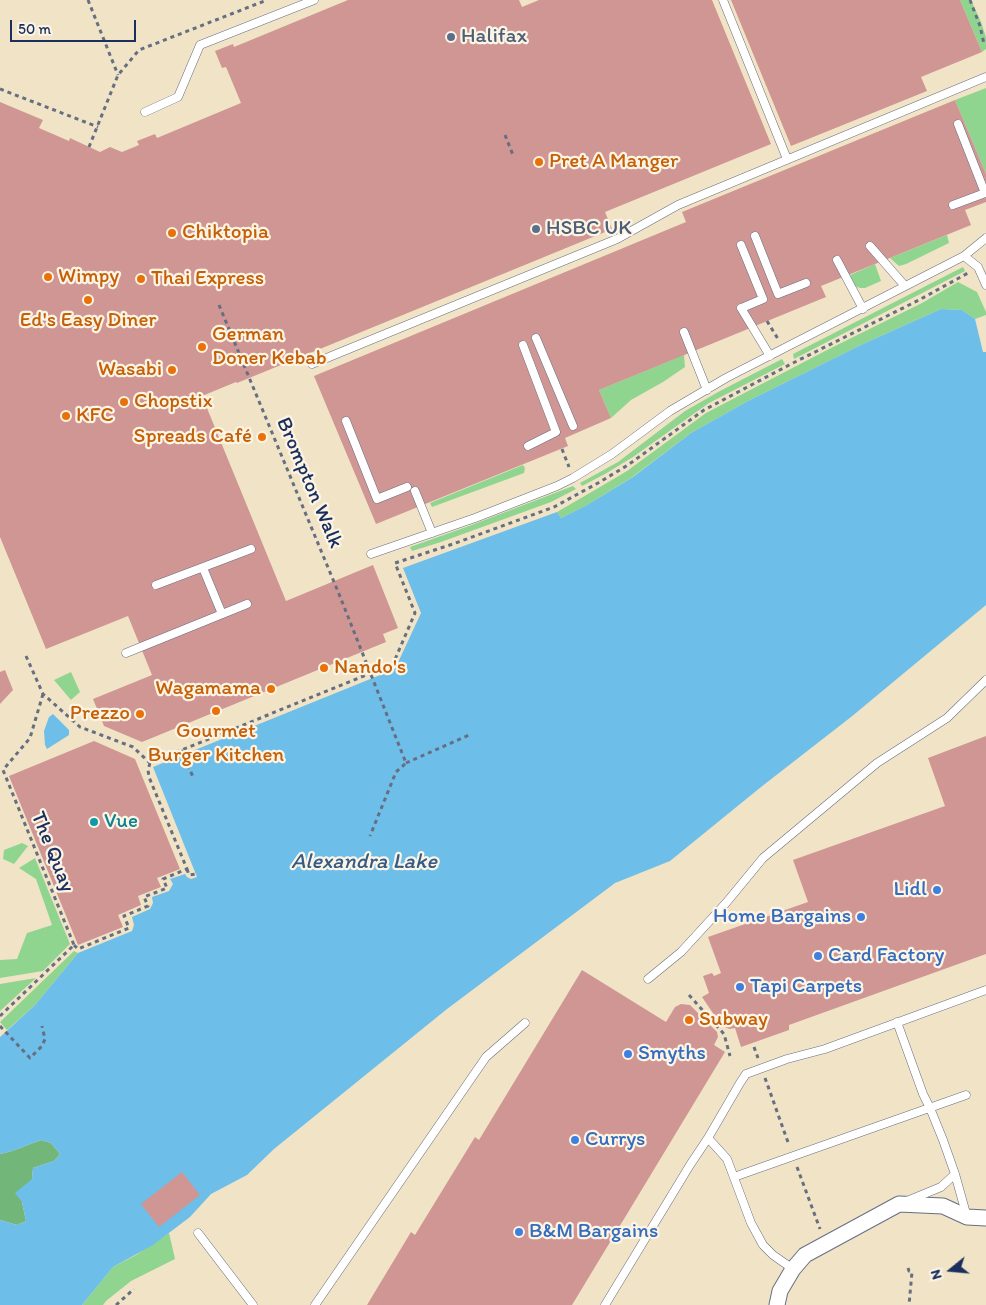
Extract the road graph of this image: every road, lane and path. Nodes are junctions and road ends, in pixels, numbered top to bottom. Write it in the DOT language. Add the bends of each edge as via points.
graph roads {
  1 [pos="88,0"];
  2 [pos="267,0"];
  3 [pos="314,0"];
  4 [pos="723,0"];
  5 [pos="970,0"];
  6 [pos="984,44"];
  7 [pos="118,75"];
  8 [pos="986,78"];
  9 [pos="0,88"];
  10 [pos="145,112"];
  11 [pos="958,124"];
  12 [pos="98,127"];
  13 [pos="505,135"];
  14 [pos="89,146"];
  15 [pos="513,155"];
  16 [pos="787,159"];
  17 [pos="953,206"];
  18 [pos="755,236"];
  19 [pos="986,238"];
  20 [pos="741,245"];
  21 [pos="870,246"];
  22 [pos="964,256"];
  23 [pos="837,260"];
  24 [pos="978,267"];
  25 [pos="806,283"];
  26 [pos="986,285"];
  27 [pos="905,286"];
  28 [pos="219,305"];
  29 [pos="863,309"];
  30 [pos="684,332"];
  31 [pos="536,338"];
  32 [pos="524,345"];
  33 [pos="770,356"];
  34 [pos="312,364"];
  35 [pos="707,390"];
  36 [pos="346,421"];
  37 [pos="573,426"];
  38 [pos="528,446"];
  39 [pos="407,487"];
  40 [pos="415,491"];
  41 [pos="432,533"];
  42 [pos="251,549"];
  43 [pos="371,554"];
  44 [pos="202,568"];
  45 [pos="156,585"];
  46 [pos="248,604"];
  47 [pos="222,614"];
  48 [pos="126,653"];
  49 [pos="26,656"];
  50 [pos="371,674"];
  51 [pos="986,680"];
  52 [pos="43,694"];
  53 [pos="469,735"];
  54 [pos="181,750"];
  55 [pos="150,763"];
  56 [pos="406,763"];
  57 [pos="1,771"];
  58 [pos="194,779"];
  59 [pos="370,836"];
  60 [pos="186,869"];
  61 [pos="196,874"];
  62 [pos="74,945"];
  63 [pos="648,979"];
  64 [pos="986,990"];
  65 [pos="689,995"];
  66 [pos="0,1016"];
  67 [pos="897,1022"];
  68 [pos="525,1023"];
  69 [pos="0,1026"];
  70 [pos="42,1026"];
  71 [pos="754,1047"];
  72 [pos="730,1056"];
  73 [pos="762,1068"];
  74 [pos="966,1095"];
  75 [pos="930,1108"];
  76 [pos="708,1138"];
  77 [pos="794,1156"];
  78 [pos="955,1174"];
  79 [pos="734,1177"];
  80 [pos="899,1204"];
  81 [pos="967,1217"];
  82 [pos="986,1218"];
  83 [pos="198,1233"];
  84 [pos="821,1233"];
  85 [pos="908,1268"];
  86 [pos="793,1269"];
  87 [pos="134,1289"];
  88 [pos="116,1305"];
  89 [pos="252,1305"];
  90 [pos="315,1305"];
  91 [pos="605,1305"];
  92 [pos="777,1305"];
  93 [pos="909,1305"];
  1 -- 7 [label="path"];
  2 -- 7 [label="path" via="139,50"];
  3 -- 10 [label="lane" via="200,45 178,97"];
  4 -- 16 [label="lane"];
  5 -- 6 [label="path"];
  7 -- 12 [label="path"];
  8 -- 16 [label="lane"];
  9 -- 12 [label="path"];
  11 -- 17 [label="lane" via="985,193"];
  12 -- 14 [label="path"];
  13 -- 15 [label="path"];
  16 -- 34 [label="lane" via="678,204 617,239"];
  18 -- 25 [label="lane" via="778,294"];
  19 -- 22 [label="lane"];
  20 -- 33 [label="lane" via="762,300 742,308"];
  21 -- 27 [label="lane"];
  22 -- 24 [label="lane"];
  22 -- 27 [label="lane"];
  23 -- 29 [label="lane"];
  24 -- 26 [label="lane"];
  24 -- 50 [label="path" via="704,410 628,465 554,507 395,563 415,613 393,664"];
  27 -- 29 [label="lane"];
  28 -- 50 [label="path, Brompton Walk"];
  29 -- 33 [label="lane"];
  30 -- 35 [label="lane"];
  31 -- 37 [label="lane"];
  32 -- 38 [label="lane" via="556,432"];
  33 -- 35 [label="lane"];
  35 -- 41 [label="lane" via="670,411 573,478"];
  36 -- 39 [label="lane" via="377,499"];
  40 -- 41 [label="lane"];
  41 -- 43 [label="lane"];
  42 -- 44 [label="lane"];
  44 -- 45 [label="lane"];
  44 -- 47 [label="lane"];
  46 -- 47 [label="lane"];
  47 -- 48 [label="lane"];
  49 -- 52 [label="path"];
  50 -- 54 [label="path"];
  50 -- 56 [label="path, Brompton Walk"];
  51 -- 63 [label="lane" via="947,718 877,762 762,858 681,952"];
  52 -- 55 [label="path" via="80,727 133,747"];
  52 -- 57 [label="path, The Quay" via="30,738"];
  53 -- 56 [label="path"];
  54 -- 55 [label="path"];
  54 -- 58 [label="path"];
  55 -- 60 [label="path" via="149,777"];
  56 -- 59 [label="path" via="396,772"];
  57 -- 62 [label="path, The Quay"];
  60 -- 61 [label="path" via="189,875"];
  60 -- 62 [label="path" via="163,879 167,888 144,897 148,906 124,916 129,928 78,949"];
  62 -- 66 [label="path"];
  64 -- 67 [label="lane"];
  65 -- 72 [label="path" via="724,1034"];
  67 -- 73 [label="lane"];
  67 -- 75 [label="lane"];
  68 -- 90 [label="lane" via="486,1057"];
  69 -- 70 [label="path" via="30,1058 45,1039"];
  71 -- 73 [label="path"];
  73 -- 76 [label="lane" via="746,1074"];
  73 -- 77 [label="path"];
  74 -- 75 [label="lane"];
  75 -- 77 [label="lane"];
  75 -- 78 [label="lane"];
  76 -- 79 [label="lane" via="727,1159"];
  76 -- 91 [label="lane"];
  77 -- 79 [label="lane"];
  77 -- 84 [label="path"];
  78 -- 80 [label="lane" via="941,1187"];
  78 -- 81 [label="lane"];
  79 -- 86 [label="lane" via="763,1245"];
  80 -- 81 [label="street" via="943,1206"];
  80 -- 86 [label="street" via="805,1255"];
  81 -- 82 [label="street"];
  83 -- 89 [label="lane"];
  85 -- 93 [label="path" via="912,1272"];
  86 -- 92 [label="street" via="780,1291"];
  87 -- 88 [label="path"];
}
